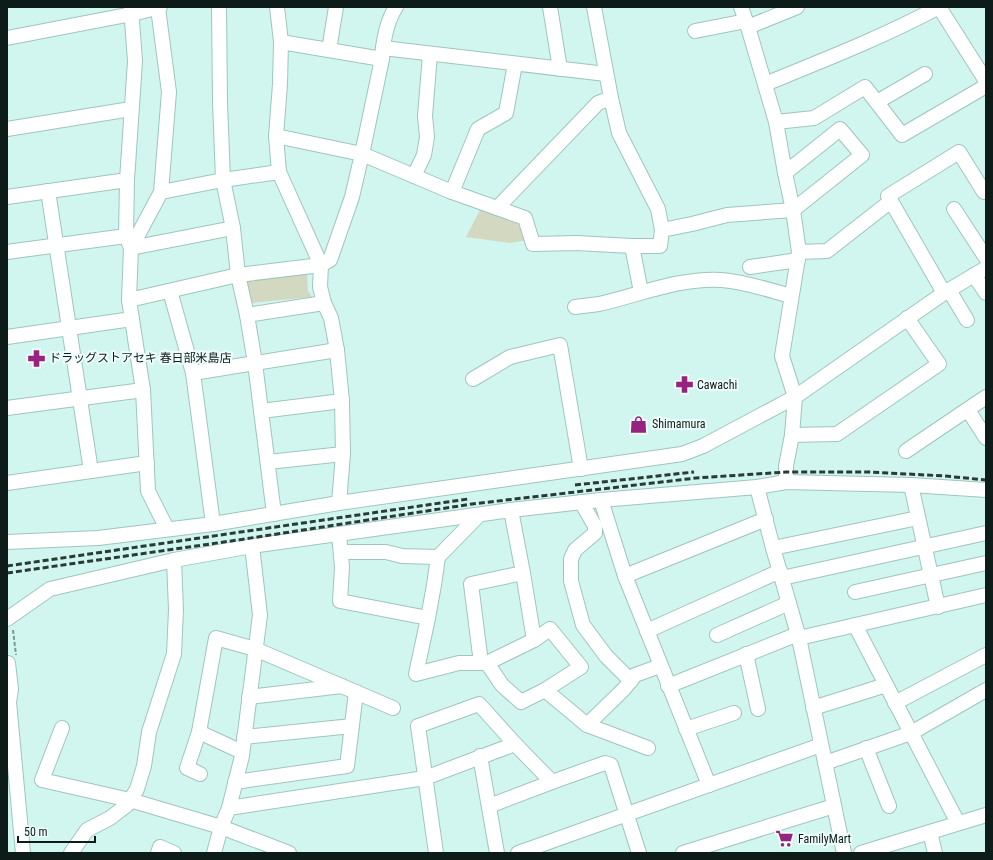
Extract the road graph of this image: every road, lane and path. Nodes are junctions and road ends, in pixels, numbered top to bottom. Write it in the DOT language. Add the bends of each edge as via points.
graph roads {
  1 [pos="159,7"];
  2 [pos="219,7"];
  3 [pos="277,7"];
  4 [pos="336,7"];
  5 [pos="396,7"];
  6 [pos="550,7"];
  7 [pos="594,7"];
  8 [pos="740,7"];
  9 [pos="797,7"];
  10 [pos="939,7"];
  11 [pos="131,11"];
  12 [pos="747,24"];
  13 [pos="695,31"];
  14 [pos="7,38"];
  15 [pos="281,42"];
  16 [pos="329,50"];
  17 [pos="382,54"];
  18 [pos="430,54"];
  19 [pos="515,64"];
  20 [pos="560,69"];
  21 [pos="606,74"];
  22 [pos="925,74"];
  23 [pos="986,80"];
  24 [pos="765,84"];
  25 [pos="986,86"];
  26 [pos="611,98"];
  27 [pos="877,102"];
  28 [pos="131,109"];
  29 [pos="776,122"];
  30 [pos="7,129"];
  31 [pos="276,136"];
  32 [pos="362,154"];
  33 [pos="279,172"];
  34 [pos="785,173"];
  35 [pos="414,176"];
  36 [pos="127,180"];
  37 [pos="223,180"];
  38 [pos="986,190"];
  39 [pos="48,191"];
  40 [pos="161,192"];
  41 [pos="452,192"];
  42 [pos="7,197"];
  43 [pos="891,201"];
  44 [pos="497,208"];
  45 [pos="954,209"];
  46 [pos="793,210"];
  47 [pos="232,228"];
  48 [pos="662,230"];
  49 [pos="129,242"];
  50 [pos="56,246"];
  51 [pos="632,246"];
  52 [pos="7,252"];
  53 [pos="798,256"];
  54 [pos="986,258"];
  55 [pos="321,265"];
  56 [pos="750,267"];
  57 [pos="980,271"];
  58 [pos="238,275"];
  59 [pos="170,291"];
  60 [pos="641,292"];
  61 [pos="947,292"];
  62 [pos="986,293"];
  63 [pos="791,296"];
  64 [pos="128,300"];
  65 [pos="324,304"];
  66 [pos="575,307"];
  67 [pos="247,315"];
  68 [pos="907,318"];
  69 [pos="132,319"];
  70 [pos="967,320"];
  71 [pos="68,329"];
  72 [pos="7,337"];
  73 [pos="337,350"];
  74 [pos="255,363"];
  75 [pos="193,373"];
  76 [pos="473,379"];
  77 [pos="143,390"];
  78 [pos="795,397"];
  79 [pos="986,397"];
  80 [pos="79,399"];
  81 [pos="342,401"];
  82 [pos="7,408"];
  83 [pos="968,410"];
  84 [pos="261,411"];
  85 [pos="792,435"];
  86 [pos="986,438"];
  87 [pos="906,451"];
  88 [pos="343,454"];
  89 [pos="268,462"];
  90 [pos="147,463"];
  91 [pos="581,469"];
  92 [pos="91,471"];
  93 [pos="786,482"];
  94 [pos="7,483"];
  95 [pos="911,485"];
  96 [pos="757,487"];
  97 [pos="986,490"];
  98 [pos="601,500"];
  99 [pos="581,502"];
  100 [pos="339,503"];
  101 [pos="511,510"];
  102 [pos="274,514"];
  103 [pos="479,515"];
  104 [pos="918,518"];
  105 [pos="766,519"];
  106 [pos="213,524"];
  107 [pos="167,529"];
  108 [pos="986,533"];
  109 [pos="339,534"];
  110 [pos="7,542"];
  111 [pos="252,546"];
  112 [pos="924,546"];
  113 [pos="772,548"];
  114 [pos="340,552"];
  115 [pos="438,557"];
  116 [pos="174,560"];
  117 [pos="986,562"];
  118 [pos="523,573"];
  119 [pos="781,574"];
  120 [pos="931,574"];
  121 [pos="624,576"];
  122 [pos="855,592"];
  123 [pos="986,595"];
  124 [pos="789,603"];
  125 [pos="938,607"];
  126 [pos="428,618"];
  127 [pos="7,619"];
  128 [pos="855,625"];
  129 [pos="647,631"];
  130 [pos="716,635"];
  131 [pos="798,636"];
  132 [pos="534,640"];
  133 [pos="256,649"];
  134 [pos="746,654"];
  135 [pos="986,655"];
  136 [pos="8,663"];
  137 [pos="484,663"];
  138 [pos="660,666"];
  139 [pos="631,680"];
  140 [pos="886,685"];
  141 [pos="343,686"];
  142 [pos="668,686"];
  143 [pos="545,690"];
  144 [pos="986,690"];
  145 [pos="356,692"];
  146 [pos="249,697"];
  147 [pos="8,700"];
  148 [pos="895,703"];
  149 [pos="393,708"];
  150 [pos="813,708"];
  151 [pos="758,709"];
  152 [pos="734,713"];
  153 [pos="587,725"];
  154 [pos="352,726"];
  155 [pos="62,728"];
  156 [pos="686,729"];
  157 [pos="199,732"];
  158 [pos="910,733"];
  159 [pos="244,737"];
  160 [pos="515,744"];
  161 [pos="821,745"];
  162 [pos="648,748"];
  163 [pos="866,748"];
  164 [pos="242,752"];
  165 [pos="480,756"];
  166 [pos="824,763"];
  167 [pos="11,764"];
  168 [pos="200,774"];
  169 [pos="425,778"];
  170 [pos="235,782"];
  171 [pos="552,782"];
  172 [pos="709,785"];
  173 [pos="130,800"];
  174 [pos="489,806"];
  175 [pos="834,806"];
  176 [pos="889,806"];
  177 [pos="229,808"];
  178 [pos="626,814"];
  179 [pos="986,815"];
  180 [pos="958,823"];
  181 [pos="221,827"];
  182 [pos="930,832"];
  183 [pos="880,850"];
  184 [pos="23,853"];
  185 [pos="71,853"];
  186 [pos="158,853"];
  187 [pos="174,853"];
  188 [pos="214,853"];
  189 [pos="289,853"];
  190 [pos="436,853"];
  191 [pos="497,853"];
  192 [pos="518,853"];
  193 [pos="639,853"];
  194 [pos="684,853"];
  195 [pos="844,853"];
  196 [pos="861,853"];
  197 [pos="935,853"];
  1 -- 11 [label="street"];
  1 -- 40 [label="street" via="169,92"];
  2 -- 37 [label="street"];
  3 -- 15 [label="street"];
  4 -- 16 [label="street"];
  5 -- 17 [label="street" via="391,14"];
  6 -- 20 [label="street"];
  7 -- 21 [label="street"];
  8 -- 12 [label="street"];
  9 -- 12 [label="street"];
  10 -- 23 [label="street"];
  10 -- 24 [label="street" via="844,52"];
  11 -- 14 [label="street"];
  11 -- 28 [label="street" via="135,61"];
  12 -- 13 [label="street"];
  12 -- 24 [label="street"];
  15 -- 16 [label="street"];
  15 -- 31 [label="street"];
  16 -- 17 [label="street"];
  17 -- 18 [label="street"];
  17 -- 32 [label="street"];
  18 -- 19 [label="street"];
  18 -- 35 [label="street" via="425,116 427,137 424,155"];
  19 -- 20 [label="street"];
  19 -- 41 [label="street" via="506,113 478,129"];
  20 -- 21 [label="street"];
  21 -- 26 [label="street"];
  22 -- 27 [label="street"];
  24 -- 29 [label="street"];
  25 -- 27 [label="street" via="902,135"];
  26 -- 44 [label="street" via="598,103"];
  26 -- 48 [label="street" via="619,132 658,209"];
  27 -- 29 [label="street" via="865,87 814,118"];
  28 -- 30 [label="street"];
  28 -- 36 [label="street"];
  29 -- 34 [label="street"];
  31 -- 32 [label="street"];
  31 -- 33 [label="street"];
  32 -- 35 [label="street"];
  32 -- 55 [label="street" via="352,197 330,260"];
  33 -- 37 [label="street"];
  33 -- 55 [label="street"];
  34 -- 46 [label="street"];
  34 -- 46 [label="street" via="840,129 862,155"];
  35 -- 41 [label="street"];
  36 -- 39 [label="street"];
  36 -- 49 [label="street"];
  37 -- 40 [label="street"];
  37 -- 47 [label="street"];
  38 -- 43 [label="street" via="984,192 959,152 888,196"];
  39 -- 42 [label="street"];
  39 -- 50 [label="street"];
  40 -- 49 [label="street"];
  41 -- 44 [label="street"];
  43 -- 53 [label="street" via="827,251"];
  43 -- 61 [label="street"];
  44 -- 51 [label="street" via="525,218 533,244"];
  45 -- 54 [label="street"];
  46 -- 48 [label="street" via="727,215"];
  46 -- 53 [label="street"];
  47 -- 49 [label="street"];
  47 -- 58 [label="street"];
  48 -- 51 [label="street" via="660,246"];
  49 -- 50 [label="street"];
  49 -- 64 [label="street"];
  50 -- 52 [label="street"];
  50 -- 71 [label="street"];
  51 -- 60 [label="street"];
  53 -- 56 [label="street"];
  53 -- 63 [label="street"];
  55 -- 58 [label="street"];
  55 -- 65 [label="street" via="320,287"];
  57 -- 61 [label="street"];
  57 -- 62 [label="street"];
  58 -- 59 [label="street"];
  58 -- 67 [label="street"];
  59 -- 64 [label="street"];
  59 -- 75 [label="street"];
  60 -- 63 [label="street" via="694,281 722,280"];
  60 -- 66 [label="street" via="598,304"];
  61 -- 68 [label="street"];
  61 -- 70 [label="street"];
  63 -- 78 [label="street" via="782,356"];
  64 -- 69 [label="street"];
  65 -- 67 [label="street"];
  65 -- 73 [label="street" via="331,318"];
  67 -- 74 [label="street"];
  68 -- 78 [label="street"];
  68 -- 85 [label="street" via="939,364 837,434"];
  69 -- 71 [label="street"];
  69 -- 77 [label="street"];
  71 -- 72 [label="street"];
  71 -- 80 [label="street"];
  73 -- 74 [label="street"];
  73 -- 81 [label="street"];
  74 -- 75 [label="street"];
  74 -- 84 [label="street"];
  75 -- 106 [label="street"];
  76 -- 91 [label="street" via="510,357 560,345"];
  77 -- 80 [label="street"];
  77 -- 90 [label="street"];
  78 -- 85 [label="street"];
  78 -- 91 [label="street" via="703,446 682,454"];
  79 -- 83 [label="street"];
  80 -- 82 [label="street"];
  80 -- 92 [label="street"];
  81 -- 84 [label="street"];
  81 -- 88 [label="street"];
  83 -- 86 [label="street"];
  83 -- 87 [label="street"];
  84 -- 89 [label="street"];
  85 -- 93 [label="street" via="786,466"];
  88 -- 89 [label="street"];
  88 -- 100 [label="street"];
  89 -- 102 [label="street"];
  90 -- 92 [label="street"];
  90 -- 107 [label="street" via="148,491"];
  91 -- 100 [label="street"];
  92 -- 94 [label="street"];
  93 -- 95 [label="street"];
  93 -- 96 [label="street"];
  95 -- 97 [label="street"];
  95 -- 104 [label="street"];
  96 -- 98 [label="street"];
  96 -- 105 [label="street"];
  98 -- 99 [label="street"];
  98 -- 121 [label="street"];
  99 -- 101 [label="street"];
  99 -- 139 [label="street" via="595,526 595,533 575,550 571,559 571,581 583,625 606,656"];
  100 -- 102 [label="street"];
  101 -- 103 [label="street"];
  101 -- 118 [label="street"];
  102 -- 106 [label="street"];
  103 -- 109 [label="street"];
  103 -- 115 [label="street"];
  104 -- 112 [label="street"];
  104 -- 113 [label="street"];
  105 -- 113 [label="street"];
  105 -- 121 [label="street"];
  106 -- 107 [label="street"];
  107 -- 110 [label="street" via="93,538"];
  108 -- 112 [label="street"];
  109 -- 111 [label="street"];
  109 -- 114 [label="street"];
  111 -- 116 [label="street"];
  111 -- 133 [label="street" via="260,615"];
  112 -- 119 [label="street"];
  112 -- 120 [label="street"];
  113 -- 119 [label="street"];
  114 -- 115 [label="street" via="386,552 402,556"];
  114 -- 126 [label="street" via="340,602"];
  115 -- 126 [label="street"];
  116 -- 127 [label="street" via="50,589"];
  116 -- 173 [label="street" via="174,654 149,732 144,766 137,789"];
  117 -- 120 [label="street"];
  118 -- 132 [label="street"];
  118 -- 137 [label="street" via="471,584"];
  119 -- 124 [label="street"];
  119 -- 129 [label="street"];
  120 -- 122 [label="street"];
  120 -- 125 [label="street"];
  121 -- 129 [label="street"];
  123 -- 125 [label="street"];
  124 -- 130 [label="street"];
  124 -- 131 [label="street"];
  125 -- 128 [label="street"];
  126 -- 137 [label="street" via="416,674 459,663"];
  128 -- 131 [label="street"];
  128 -- 140 [label="street"];
  129 -- 138 [label="street"];
  131 -- 134 [label="street"];
  131 -- 150 [label="street"];
  132 -- 137 [label="street"];
  132 -- 143 [label="street" via="550,629 581,667"];
  133 -- 141 [label="street"];
  133 -- 146 [label="street"];
  133 -- 157 [label="street" via="216,638"];
  134 -- 142 [label="street"];
  134 -- 151 [label="street"];
  135 -- 148 [label="street"];
  136 -- 147 [label="street" via="11,690"];
  137 -- 143 [label="street" via="502,685 521,702"];
  138 -- 139 [label="street" via="635,675"];
  138 -- 142 [label="street"];
  139 -- 153 [label="street"];
  140 -- 148 [label="street"];
  140 -- 150 [label="street"];
  141 -- 145 [label="street"];
  141 -- 146 [label="street"];
  142 -- 156 [label="street"];
  143 -- 153 [label="street"];
  144 -- 158 [label="street"];
  145 -- 149 [label="street"];
  145 -- 154 [label="street"];
  146 -- 159 [label="street"];
  147 -- 167 [label="street"];
  148 -- 158 [label="street"];
  150 -- 161 [label="street"];
  152 -- 156 [label="street"];
  153 -- 162 [label="street"];
  154 -- 159 [label="street"];
  154 -- 170 [label="street" via="347,766"];
  155 -- 173 [label="street" via="42,780"];
  156 -- 172 [label="street"];
  157 -- 164 [label="street"];
  157 -- 168 [label="street" via="187,768"];
  158 -- 163 [label="street"];
  158 -- 180 [label="street"];
  159 -- 164 [label="street"];
  160 -- 165 [label="street"];
  160 -- 169 [label="street" via="479,704 418,726"];
  160 -- 171 [label="street"];
  161 -- 166 [label="street"];
  161 -- 172 [label="street"];
  163 -- 166 [label="street"];
  163 -- 176 [label="street"];
  164 -- 170 [label="street"];
  165 -- 169 [label="street"];
  165 -- 174 [label="street"];
  166 -- 175 [label="street"];
  167 -- 184 [label="street"];
  169 -- 177 [label="street"];
  169 -- 190 [label="street"];
  170 -- 177 [label="street"];
  171 -- 174 [label="street"];
  171 -- 178 [label="street" via="605,763 611,765"];
  172 -- 178 [label="street"];
  173 -- 181 [label="street"];
  173 -- 185 [label="street" via="110,818 87,830"];
  174 -- 191 [label="street"];
  175 -- 194 [label="street"];
  175 -- 195 [label="street"];
  177 -- 181 [label="street"];
  178 -- 192 [label="street"];
  178 -- 193 [label="street"];
  179 -- 180 [label="street"];
  180 -- 182 [label="street"];
  181 -- 188 [label="street"];
  181 -- 189 [label="street"];
  182 -- 183 [label="street"];
  182 -- 197 [label="street"];
  183 -- 196 [label="street"];
  186 -- 187 [label="street" via="160,847"];
}
